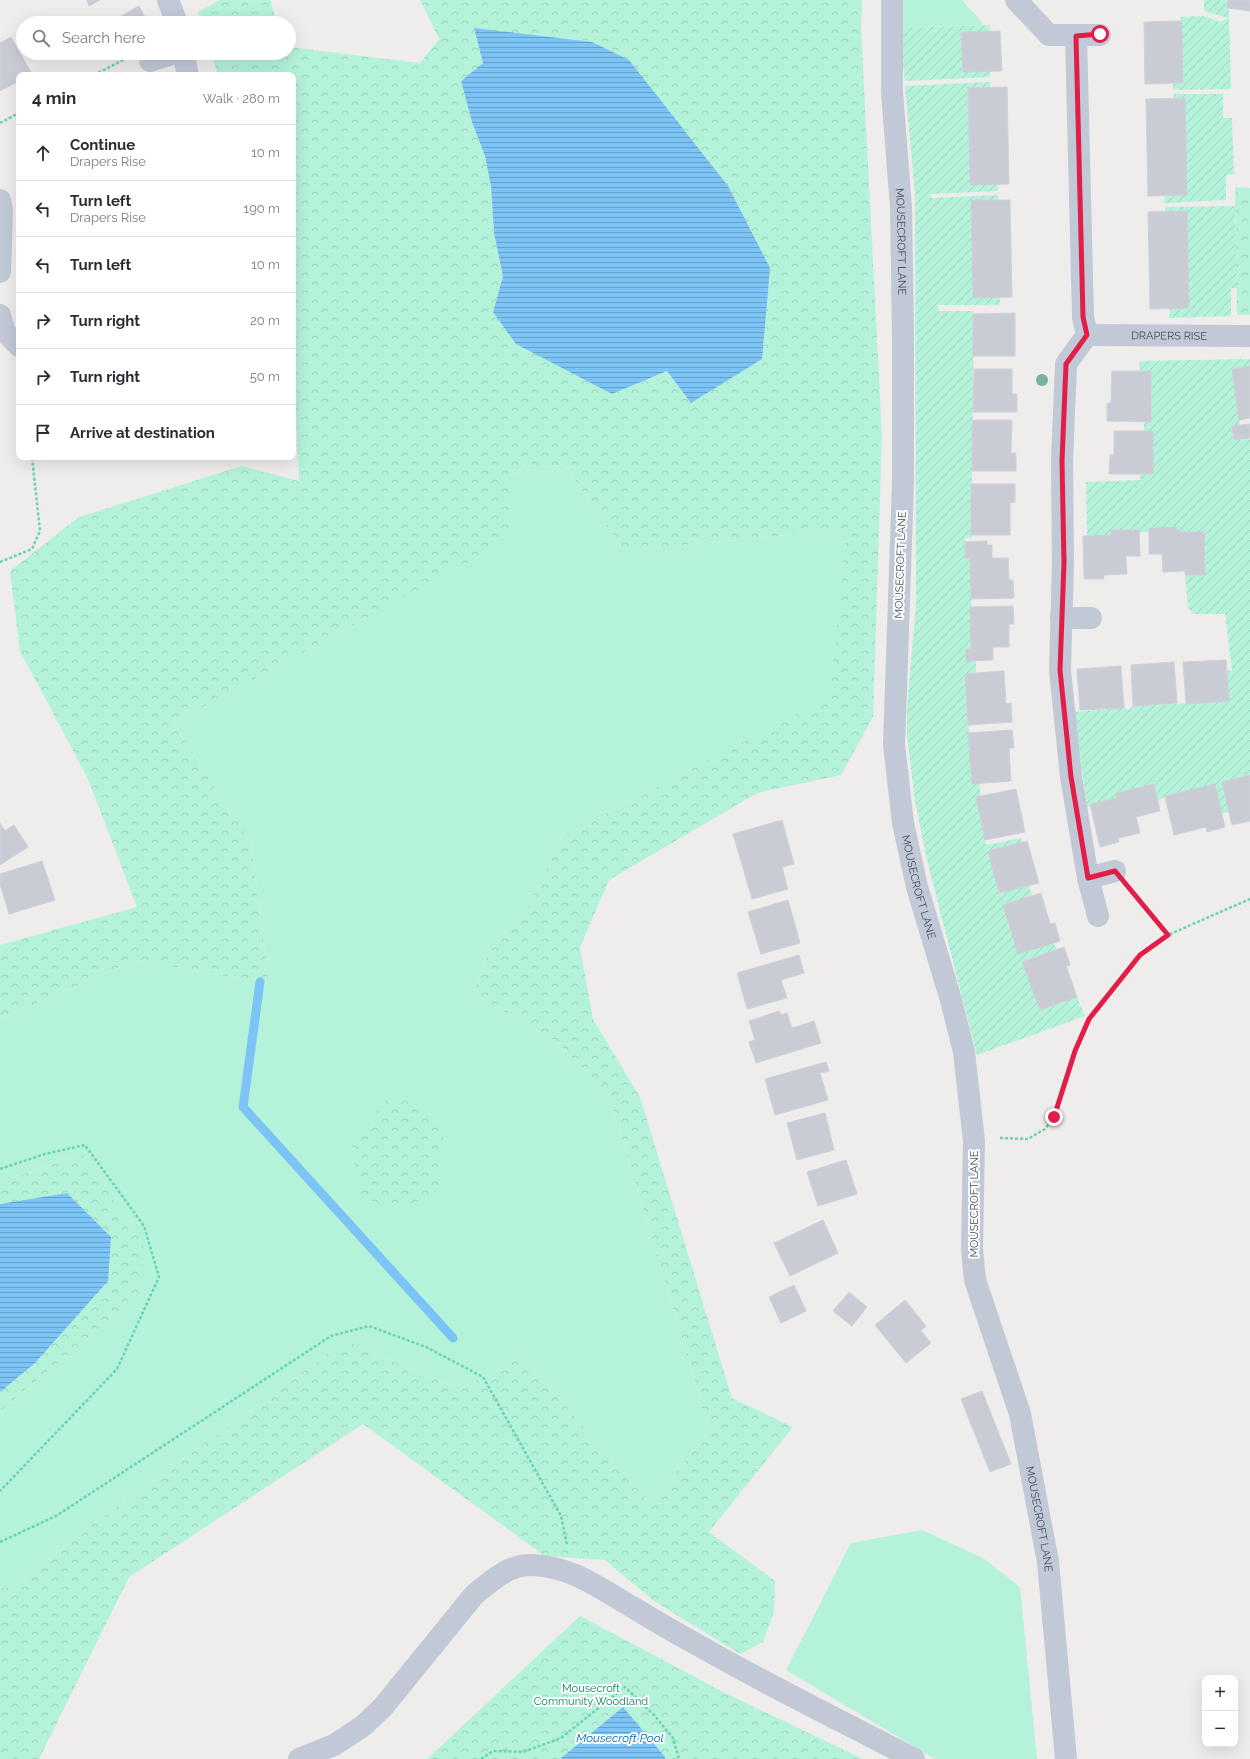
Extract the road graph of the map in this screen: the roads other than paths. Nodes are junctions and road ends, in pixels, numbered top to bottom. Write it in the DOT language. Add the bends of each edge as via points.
graph roads {
  1 [pos="168,0"];
  2 [pos="892,0"];
  3 [pos="1016,0"];
  4 [pos="174,16"];
  5 [pos="1100,34"];
  6 [pos="1076,36"];
  7 [pos="153,60"];
  8 [pos="185,60"];
  9 [pos="150,61"];
  10 [pos="187,72"];
  11 [pos="0,200"];
  12 [pos="0,272"];
  13 [pos="1087,335"];
  14 [pos="1250,336"];
  15 [pos="1061,618"];
  16 [pos="1091,618"];
  17 [pos="1115,871"];
  18 [pos="1088,878"];
  19 [pos="1098,916"];
  20 [pos="299,1759"];
  21 [pos="914,1759"];
  22 [pos="1066,1759"];
  1 -- 4 [label="street"];
  2 -- 22 [label="street, MOUSECROFT LANE" via="892,92 901,207 904,334 903,483 894,745 903,822 917,887 964,1052 974,1141 972,1249 975,1280 1020,1414 1048,1562"];
  3 -- 6 [label="street" via="1049,36"];
  5 -- 6 [label="street"];
  6 -- 13 [label="street" via="1083,317"];
  7 -- 9 [label="street"];
  8 -- 10 [label="street"];
  11 -- 12 [label="street"];
  13 -- 14 [label="street, DRAPERS RISE"];
  13 -- 15 [label="street" via="1066,364 1062,461 1064,563"];
  15 -- 16 [label="street"];
  15 -- 18 [label="street" via="1060,670 1071,777"];
  17 -- 18 [label="street"];
  18 -- 19 [label="street"];
  20 -- 21 [label="street" via="334,1745 363,1726 383,1707 474,1595 514,1567 531,1565 572,1573 598,1586 705,1650"];
}
